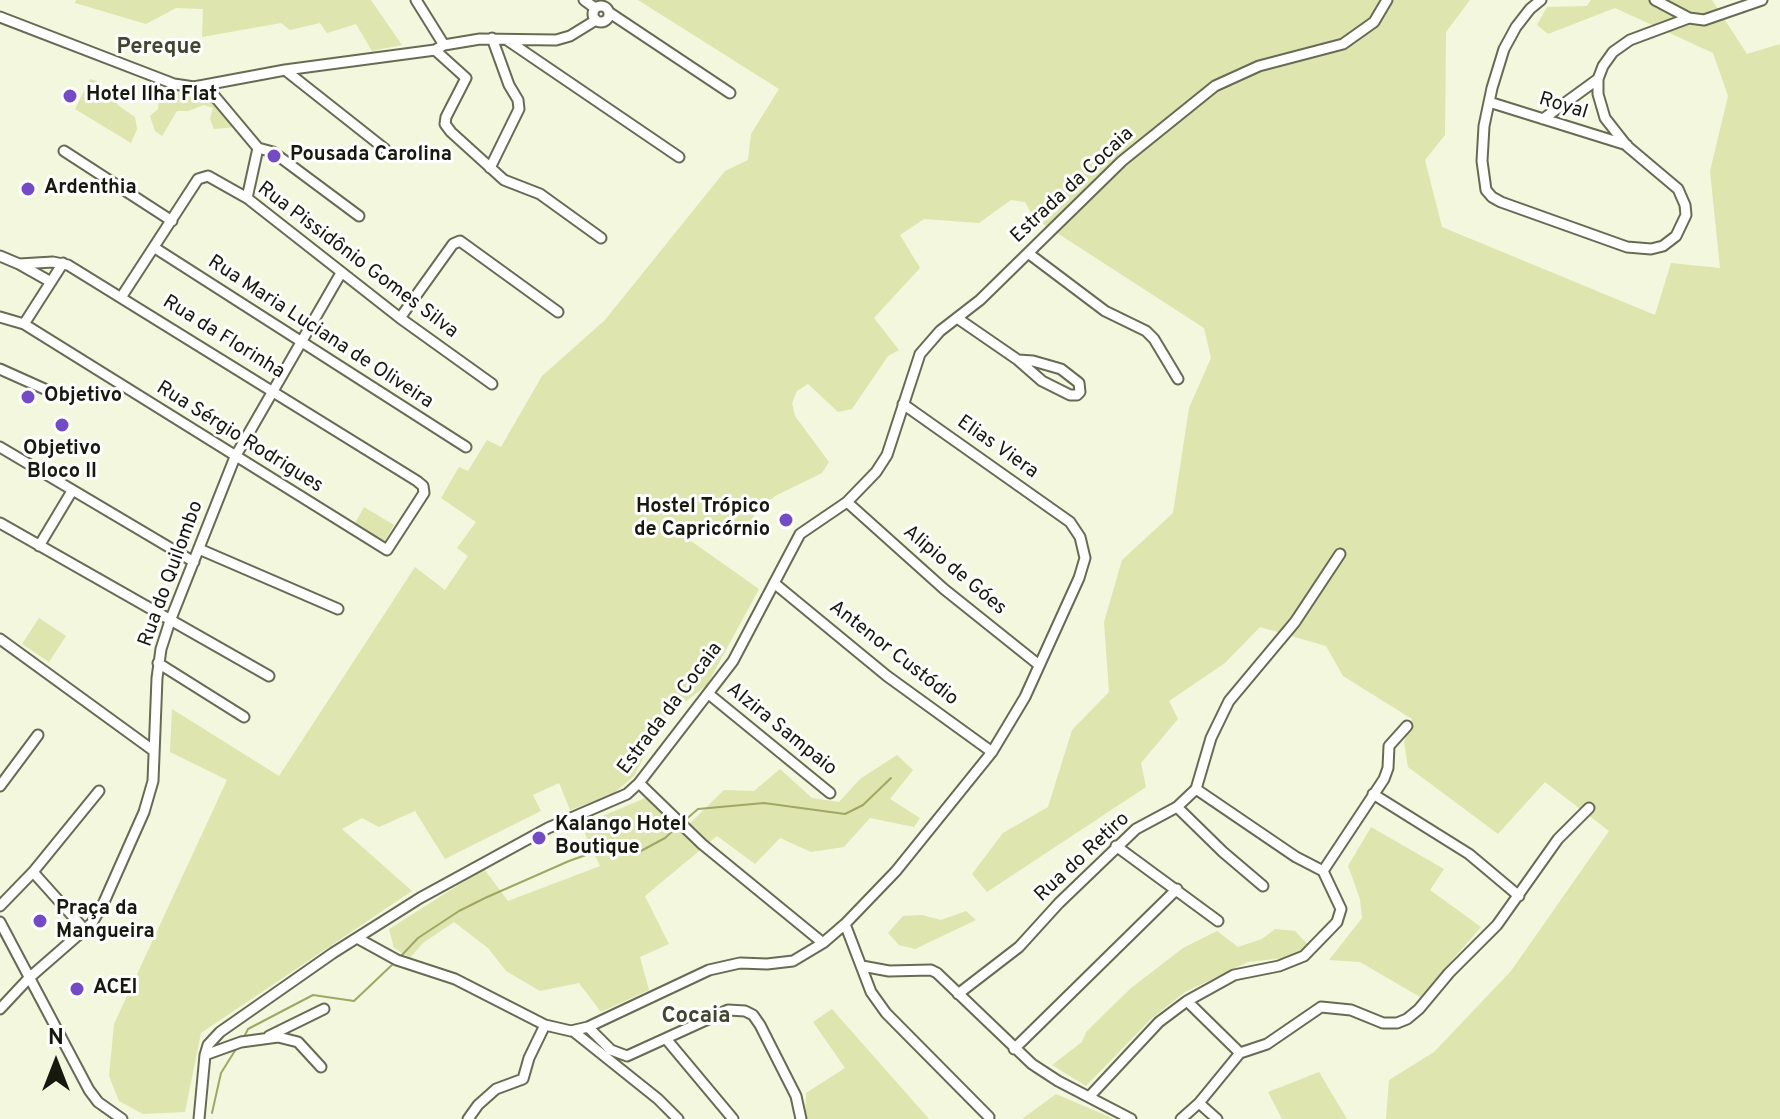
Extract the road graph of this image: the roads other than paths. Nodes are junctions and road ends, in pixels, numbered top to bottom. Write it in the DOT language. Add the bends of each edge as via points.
graph roads {
  1 [pos="416,0"];
  2 [pos="584,0"];
  3 [pos="1387,0"];
  4 [pos="1541,0"];
  5 [pos="1655,0"];
  6 [pos="1762,0"];
  7 [pos="595,8"];
  8 [pos="610,13"];
  9 [pos="0,17"];
  10 [pos="1689,18"];
  11 [pos="596,20"];
  12 [pos="492,38"];
  13 [pos="504,38"];
  14 [pos="440,47"];
  15 [pos="285,70"];
  16 [pos="1598,79"];
  17 [pos="206,86"];
  18 [pos="730,93"];
  19 [pos="1489,102"];
  20 [pos="1543,119"];
  21 [pos="1627,146"];
  22 [pos="258,148"];
  23 [pos="385,149"];
  24 [pos="64,151"];
  25 [pos="679,157"];
  26 [pos="490,168"];
  27 [pos="247,198"];
  28 [pos="359,216"];
  29 [pos="172,221"];
  30 [pos="601,238"];
  31 [pos="155,248"];
  32 [pos="1028,253"];
  33 [pos="0,256"];
  34 [pos="63,263"];
  35 [pos="19,264"];
  36 [pos="341,273"];
  37 [pos="51,282"];
  38 [pos="122,296"];
  39 [pos="558,312"];
  40 [pos="0,317"];
  41 [pos="400,318"];
  42 [pos="957,318"];
  43 [pos="24,324"];
  44 [pos="301,343"];
  45 [pos="1018,360"];
  46 [pos="0,369"];
  47 [pos="1178,379"];
  48 [pos="492,384"];
  49 [pos="49,391"];
  50 [pos="274,391"];
  51 [pos="903,404"];
  52 [pos="0,447"];
  53 [pos="466,447"];
  54 [pos="235,457"];
  55 [pos="417,481"];
  56 [pos="72,491"];
  57 [pos="847,502"];
  58 [pos="0,523"];
  59 [pos="39,546"];
  60 [pos="199,549"];
  61 [pos="1340,554"];
  62 [pos="194,562"];
  63 [pos="774,583"];
  64 [pos="338,609"];
  65 [pos="170,621"];
  66 [pos="0,639"];
  67 [pos="158,663"];
  68 [pos="1039,665"];
  69 [pos="269,676"];
  70 [pos="710,695"];
  71 [pos="244,717"];
  72 [pos="1407,726"];
  73 [pos="38,735"];
  74 [pos="154,751"];
  75 [pos="992,752"];
  76 [pos="639,783"];
  77 [pos="0,786"];
  78 [pos="1196,789"];
  79 [pos="99,791"];
  80 [pos="830,793"];
  81 [pos="1373,794"];
  82 [pos="1177,807"];
  83 [pos="1589,808"];
  84 [pos="1116,846"];
  85 [pos="1323,871"];
  86 [pos="33,872"];
  87 [pos="1263,886"];
  88 [pos="1177,889"];
  89 [pos="1519,896"];
  90 [pos="0,906"];
  91 [pos="1218,921"];
  92 [pos="0,922"];
  93 [pos="845,924"];
  94 [pos="85,930"];
  95 [pos="357,938"];
  96 [pos="823,943"];
  97 [pos="862,966"];
  98 [pos="29,978"];
  99 [pos="958,994"];
  100 [pos="1187,1001"];
  101 [pos="0,1009"];
  102 [pos="324,1009"];
  103 [pos="545,1025"];
  104 [pos="588,1027"];
  105 [pos="573,1031"];
  106 [pos="266,1038"];
  107 [pos="667,1040"];
  108 [pos="1014,1049"];
  109 [pos="1240,1053"];
  110 [pos="205,1055"];
  111 [pos="321,1067"];
  112 [pos="1089,1097"];
  113 [pos="1199,1103"];
  114 [pos="989,1117"];
  115 [pos="122,1119"];
  116 [pos="199,1119"];
  117 [pos="468,1119"];
  118 [pos="678,1119"];
  119 [pos="733,1119"];
  120 [pos="801,1119"];
  121 [pos="1131,1119"];
  122 [pos="1181,1119"];
  123 [pos="1217,1119"];
  1 -- 14 [label="street"];
  2 -- 7 [label="street"];
  3 -- 32 [label="street, Estrada da Cocaia" via="1374,22 1343,44 1259,66 1215,86 1122,161"];
  4 -- 19 [label="street" via="1504,49"];
  5 -- 10 [label="street"];
  6 -- 10 [label="street" via="1704,20"];
  7 -- 8 [label="street" via="605,6"];
  7 -- 11 [label="street"];
  8 -- 11 [label="street" via="606,21"];
  8 -- 18 [label="street"];
  9 -- 17 [label="street" via="174,84"];
  10 -- 16 [label="street" via="1613,52"];
  11 -- 13 [label="street" via="556,40"];
  12 -- 13 [label="street"];
  12 -- 14 [label="street"];
  12 -- 26 [label="street" via="519,109"];
  13 -- 25 [label="street"];
  14 -- 15 [label="street"];
  14 -- 26 [label="street" via="466,78 446,117 447,127"];
  15 -- 17 [label="street"];
  15 -- 23 [label="street"];
  16 -- 20 [label="street"];
  16 -- 21 [label="street" via="1605,118"];
  17 -- 22 [label="street"];
  19 -- 20 [label="street, Royal"];
  19 -- 21 [label="street" via="1482,161 1492,197 1637,249 1663,246 1676,236 1685,205 1678,189"];
  20 -- 21 [label="street, Royal"];
  22 -- 27 [label="street"];
  22 -- 28 [label="street" via="273,152"];
  24 -- 29 [label="street"];
  26 -- 30 [label="street" via="504,180 540,194"];
  27 -- 29 [label="street, Rua Pissidônio Gomes Silva" via="208,176 198,179"];
  27 -- 36 [label="street, Rua Pissidônio Gomes Silva"];
  29 -- 31 [label="street"];
  31 -- 38 [label="street"];
  31 -- 44 [label="street, Rua Maria Luciana de Oliveira"];
  32 -- 42 [label="street, Estrada da Cocaia"];
  32 -- 47 [label="street" via="1105,311 1146,331"];
  33 -- 35 [label="street"];
  34 -- 35 [label="street"];
  34 -- 37 [label="street"];
  34 -- 38 [label="street, Rua da Florinha"];
  35 -- 37 [label="street"];
  36 -- 41 [label="street, Rua Pissidônio Gomes Silva"];
  36 -- 44 [label="street, Rua do Quilombo"];
  37 -- 43 [label="street"];
  38 -- 50 [label="street, Rua da Florinha"];
  39 -- 41 [label="street" via="460,241"];
  40 -- 43 [label="street, Rua Sérgio Rodrigues"];
  41 -- 48 [label="street, Rua Pissidônio Gomes Silva"];
  42 -- 45 [label="street"];
  42 -- 51 [label="street, Estrada da Cocaia" via="920,354"];
  43 -- 54 [label="street, Rua Sérgio Rodrigues"];
  44 -- 50 [label="street, Rua do Quilombo"];
  44 -- 53 [label="street, Rua Maria Luciana de Oliveira"];
  45 -- 45 [label="street" via="1063,393 1080,392 1075,379 1061,369"];
  46 -- 49 [label="street"];
  50 -- 54 [label="street, Rua do Quilombo"];
  50 -- 55 [label="street, Rua da Florinha"];
  51 -- 57 [label="street, Estrada da Cocaia" via="887,455"];
  51 -- 68 [label="street" via="1070,522 1080,537 1084,567"];
  52 -- 56 [label="street"];
  54 -- 55 [label="street, Rua Sérgio Rodrigues" via="387,550 424,493"];
  54 -- 60 [label="street, Rua do Quilombo"];
  56 -- 59 [label="street"];
  56 -- 62 [label="street"];
  57 -- 63 [label="street, Estrada da Cocaia" via="800,534"];
  57 -- 68 [label="street, Alipio de Góes"];
  58 -- 59 [label="street"];
  59 -- 65 [label="street"];
  60 -- 62 [label="street, Rua do Quilombo"];
  60 -- 64 [label="street"];
  61 -- 78 [label="street" via="1295,622 1229,701"];
  62 -- 65 [label="street, Rua do Quilombo"];
  63 -- 70 [label="street, Estrada da Cocaia"];
  63 -- 75 [label="street, Antenor Custódio" via="887,676"];
  65 -- 67 [label="street, Rua do Quilombo"];
  65 -- 69 [label="street"];
  66 -- 74 [label="street"];
  67 -- 71 [label="street"];
  67 -- 74 [label="street, Rua do Quilombo"];
  68 -- 75 [label="street"];
  70 -- 76 [label="street, Estrada da Cocaia"];
  70 -- 80 [label="street, Alzira Sampaio"];
  72 -- 81 [label="street" via="1389,746 1387,773"];
  73 -- 77 [label="street"];
  74 -- 94 [label="street, Rua do Quilombo" via="144,812 104,902"];
  75 -- 93 [label="street" via="896,871"];
  76 -- 95 [label="street, Estrada da Cocaia" via="627,794 548,828 420,898"];
  76 -- 96 [label="street" via="702,844"];
  78 -- 82 [label="street, Rua do Retiro"];
  78 -- 85 [label="street"];
  79 -- 86 [label="street"];
  81 -- 85 [label="street"];
  81 -- 89 [label="street" via="1469,854"];
  82 -- 84 [label="street, Rua do Retiro"];
  82 -- 87 [label="street"];
  83 -- 89 [label="street" via="1558,839"];
  84 -- 88 [label="street"];
  84 -- 99 [label="street, Rua do Retiro" via="1019,947"];
  85 -- 100 [label="street" via="1341,916 1315,948 1293,962 1234,975"];
  86 -- 90 [label="street"];
  86 -- 94 [label="street"];
  88 -- 91 [label="street"];
  88 -- 108 [label="street"];
  89 -- 109 [label="street" via="1407,1019 1383,1023 1351,1010 1321,1007 1267,1044"];
  92 -- 98 [label="street"];
  93 -- 96 [label="street"];
  93 -- 97 [label="street"];
  94 -- 98 [label="street, Rua do Quilombo"];
  95 -- 103 [label="street"];
  95 -- 110 [label="street, Estrada da Cocaia" via="220,1032"];
  96 -- 104 [label="street" via="793,961 709,970"];
  97 -- 99 [label="street" via="931,970"];
  97 -- 114 [label="street" via="886,1013"];
  98 -- 101 [label="street, Rua do Quilombo"];
  98 -- 115 [label="street" via="89,1090"];
  99 -- 108 [label="street"];
  100 -- 109 [label="street"];
  100 -- 112 [label="street" via="1159,1022"];
  102 -- 106 [label="street"];
  103 -- 105 [label="street"];
  103 -- 117 [label="street" via="523,1079 496,1089"];
  104 -- 105 [label="street"];
  104 -- 107 [label="street" via="611,1050 627,1056"];
  105 -- 118 [label="street"];
  106 -- 110 [label="street"];
  106 -- 111 [label="street" via="298,1042"];
  107 -- 119 [label="street"];
  107 -- 120 [label="street" via="728,1010 753,1015 796,1096"];
  108 -- 112 [label="street" via="1041,1072"];
  109 -- 113 [label="street"];
  110 -- 116 [label="street"];
  112 -- 121 [label="street"];
  113 -- 122 [label="street"];
  113 -- 123 [label="street"];
}
